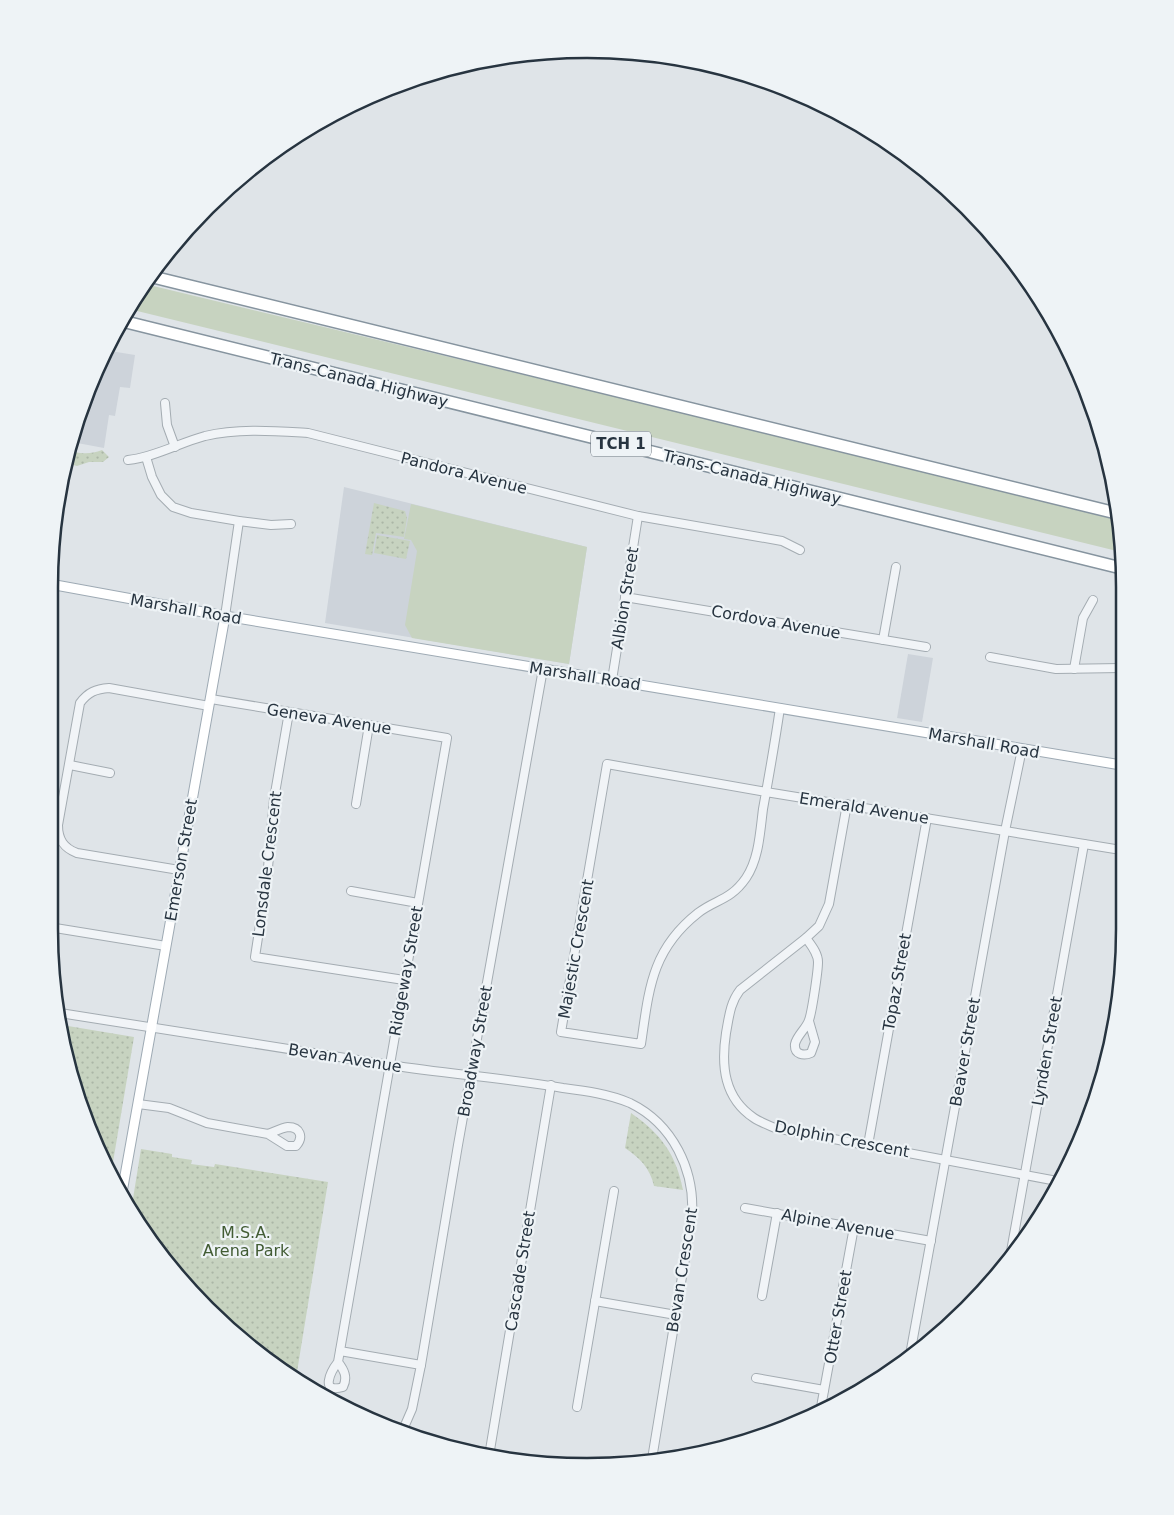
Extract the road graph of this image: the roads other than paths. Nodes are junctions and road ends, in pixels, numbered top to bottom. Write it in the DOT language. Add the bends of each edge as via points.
graph roads {
  1 [pos="158,278"];
  2 [pos="128,322"];
  3 [pos="165,404"];
  4 [pos="175,447"];
  5 [pos="146,457"];
  6 [pos="128,460"];
  7 [pos="1111,512"];
  8 [pos="638,516"];
  9 [pos="239,521"];
  10 [pos="291,524"];
  11 [pos="800,550"];
  12 [pos="896,567"];
  13 [pos="1115,567"];
  14 [pos="58,585"];
  15 [pos="625,596"];
  16 [pos="1093,600"];
  17 [pos="225,616"];
  18 [pos="883,640"];
  19 [pos="926,647"];
  20 [pos="990,658"];
  21 [pos="1116,668"];
  22 [pos="543,669"];
  23 [pos="1074,669"];
  24 [pos="612,680"];
  25 [pos="210,703"];
  26 [pos="780,708"];
  27 [pos="289,712"];
  28 [pos="369,725"];
  29 [pos="448,738"];
  30 [pos="1022,749"];
  31 [pos="607,764"];
  32 [pos="70,765"];
  33 [pos="1116,765"];
  34 [pos="110,773"];
  35 [pos="766,792"];
  36 [pos="356,804"];
  37 [pos="847,804"];
  38 [pos="927,818"];
  39 [pos="1005,831"];
  40 [pos="1084,844"];
  41 [pos="1116,849"];
  42 [pos="179,870"];
  43 [pos="351,891"];
  44 [pos="418,903"];
  45 [pos="58,928"];
  46 [pos="806,938"];
  47 [pos="166,946"];
  48 [pos="404,980"];
  49 [pos="65,1014"];
  50 [pos="809,1021"];
  51 [pos="152,1026"];
  52 [pos="390,1065"];
  53 [pos="470,1076"];
  54 [pos="551,1085"];
  55 [pos="138,1104"];
  56 [pos="630,1104"];
  57 [pos="268,1134"];
  58 [pos="868,1145"];
  59 [pos="946,1160"];
  60 [pos="1025,1175"];
  61 [pos="1053,1180"];
  62 [pos="123,1184"];
  63 [pos="614,1191"];
  64 [pos="745,1208"];
  65 [pos="777,1213"];
  66 [pos="854,1227"];
  67 [pos="931,1241"];
  68 [pos="1013,1242"];
  69 [pos="762,1296"];
  70 [pos="595,1301"];
  71 [pos="676,1315"];
  72 [pos="912,1346"];
  73 [pos="340,1351"];
  74 [pos="338,1362"];
  75 [pos="421,1365"];
  76 [pos="756,1378"];
  77 [pos="824,1390"];
  78 [pos="822,1403"];
  79 [pos="577,1407"];
  80 [pos="405,1425"];
  81 [pos="490,1448"];
  82 [pos="653,1453"];
  1 -- 7 [label="highway"];
  2 -- 13 [label="highway, Trans-Canada Highway / TCH 1"];
  3 -- 4 [label="street"];
  4 -- 5 [label="street, Pandora Avenue"];
  4 -- 8 [label="street, Pandora Avenue" via="205,436 226,433 308,433"];
  5 -- 6 [label="street, Pandora Avenue"];
  5 -- 9 [label="street" via="161,495 173,507"];
  8 -- 11 [label="street, Pandora Avenue" via="782,541"];
  8 -- 15 [label="street, Albion Street"];
  9 -- 10 [label="street"];
  9 -- 17 [label="street, Emerson Street"];
  12 -- 18 [label="street"];
  14 -- 17 [label="main road, Marshall Road"];
  15 -- 18 [label="street, Cordova Avenue"];
  15 -- 24 [label="street, Albion Street"];
  16 -- 23 [label="street" via="1083,618"];
  17 -- 22 [label="main road, Marshall Road"];
  17 -- 25 [label="main road, Emerson Street"];
  18 -- 19 [label="street, Cordova Avenue"];
  20 -- 23 [label="street"];
  21 -- 23 [label="street"];
  22 -- 24 [label="main road, Marshall Road"];
  22 -- 53 [label="street, Broadway Street"];
  24 -- 26 [label="main road, Marshall Road"];
  25 -- 27 [label="street, Geneva Avenue"];
  25 -- 32 [label="street, Geneva Avenue" via="109,688 90,692 80,703"];
  25 -- 42 [label="main road, Emerson Street"];
  26 -- 30 [label="main road, Marshall Road"];
  26 -- 35 [label="street, Majestic Crescent"];
  27 -- 28 [label="street, Geneva Avenue"];
  27 -- 48 [label="street, Lonsdale Crescent" via="274,799 267,879 255,956"];
  28 -- 29 [label="street, Geneva Avenue"];
  28 -- 36 [label="street"];
  29 -- 44 [label="street, Ridgeway Street"];
  30 -- 33 [label="main road, Marshall Road"];
  30 -- 39 [label="street, Beaver Street"];
  31 -- 35 [label="street, Emerald Avenue"];
  31 -- 35 [label="street, Majestic Crescent" via="562,1032 641,1044 651,981 662,952 699,912 732,895 746,878 755,859"];
  32 -- 34 [label="street"];
  32 -- 42 [label="street, Geneva Avenue" via="58,826 58,834 68,849"];
  35 -- 37 [label="street, Emerald Avenue"];
  37 -- 38 [label="street, Emerald Avenue"];
  37 -- 46 [label="street, Dolphin Crescent" via="829,904 819,926"];
  38 -- 39 [label="street, Emerald Avenue"];
  38 -- 58 [label="street, Topaz Street"];
  39 -- 40 [label="street, Emerald Avenue"];
  39 -- 59 [label="street, Beaver Street"];
  40 -- 41 [label="street, Emerald Avenue"];
  40 -- 60 [label="street, Lynden Street"];
  42 -- 47 [label="main road, Emerson Street"];
  43 -- 44 [label="street"];
  44 -- 48 [label="street, Ridgeway Street"];
  45 -- 47 [label="street"];
  46 -- 50 [label="street" via="818,961"];
  46 -- 58 [label="street, Dolphin Crescent" via="756,976 734,998 723,1053 725,1080 737,1103 754,1118 775,1128"];
  47 -- 51 [label="main road, Emerson Street"];
  48 -- 52 [label="street, Ridgeway Street"];
  49 -- 51 [label="street, Bevan Avenue"];
  51 -- 52 [label="street, Bevan Avenue"];
  51 -- 55 [label="main road, Emerson Street"];
  52 -- 53 [label="street, Bevan Avenue"];
  52 -- 73 [label="street, Ridgeway Street"];
  53 -- 54 [label="street, Bevan Avenue"];
  53 -- 75 [label="street, Broadway Street"];
  54 -- 56 [label="street, Bevan Avenue" via="607,1095"];
  54 -- 81 [label="street, Cascade Street"];
  55 -- 57 [label="street" via="169,1108 208,1123"];
  55 -- 62 [label="main road, Emerson Street"];
  56 -- 71 [label="street, Bevan Crescent" via="665,1130 678,1148 690,1181 692,1216"];
  58 -- 59 [label="street, Dolphin Crescent"];
  59 -- 60 [label="street, Dolphin Crescent"];
  59 -- 67 [label="street, Beaver Street"];
  60 -- 61 [label="street, Dolphin Crescent"];
  60 -- 68 [label="street, Lynden Street"];
  63 -- 70 [label="street"];
  64 -- 65 [label="street, Alpine Avenue"];
  65 -- 66 [label="street, Alpine Avenue"];
  65 -- 69 [label="street"];
  66 -- 67 [label="street, Alpine Avenue"];
  66 -- 77 [label="street, Otter Street"];
  67 -- 72 [label="street, Beaver Street"];
  70 -- 71 [label="street"];
  70 -- 79 [label="street"];
  71 -- 82 [label="street, Bevan Crescent"];
  73 -- 74 [label="street, Ridgeway Street"];
  73 -- 75 [label="street"];
  75 -- 80 [label="street, Broadway Street"];
  76 -- 77 [label="street"];
  77 -- 78 [label="street, Otter Street"];
}
